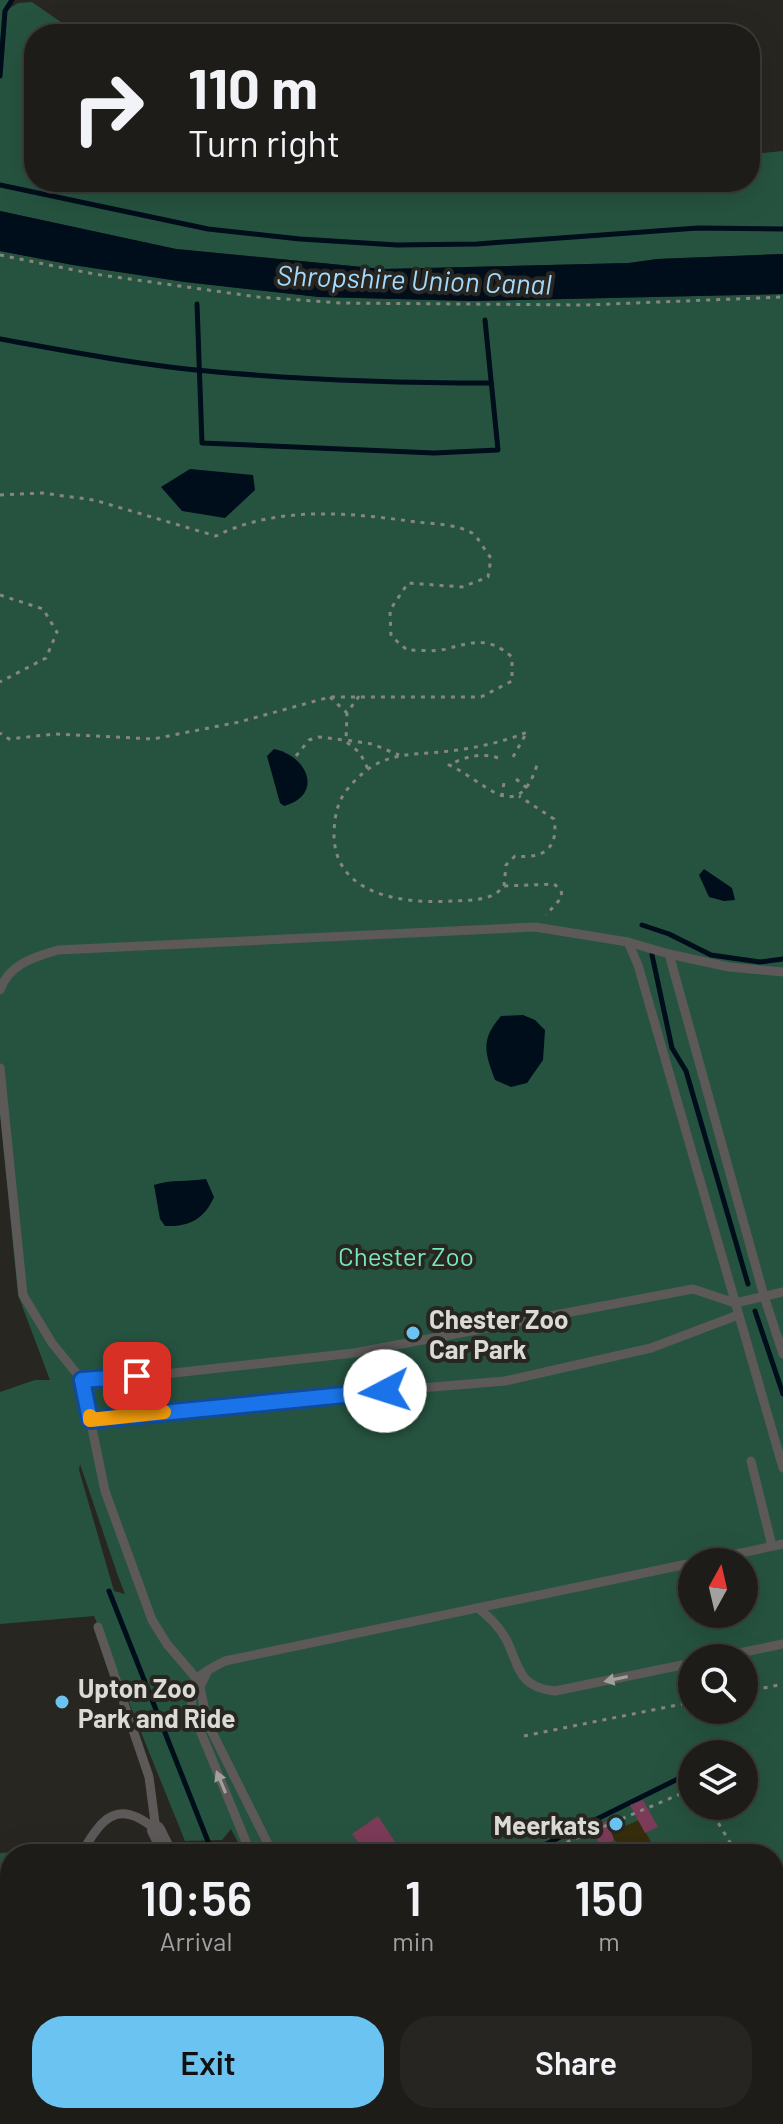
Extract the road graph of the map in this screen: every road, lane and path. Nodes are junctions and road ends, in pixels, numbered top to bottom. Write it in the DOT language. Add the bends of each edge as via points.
graph roads {
  1 [pos="0,255"];
  2 [pos="783,297"];
  3 [pos="0,495"];
  4 [pos="0,595"];
  5 [pos="0,682"];
  6 [pos="359,696"];
  7 [pos="330,697"];
  8 [pos="347,713"];
  9 [pos="0,733"];
  10 [pos="346,740"];
  11 [pos="399,755"];
  12 [pos="296,756"];
  13 [pos="513,757"];
  14 [pos="498,758"];
  15 [pos="537,765"];
  16 [pos="368,769"];
  17 [pos="516,779"];
  18 [pos="504,782"];
  19 [pos="527,788"];
  20 [pos="517,795"];
  21 [pos="502,797"];
  22 [pos="504,886"];
  23 [pos="535,927"];
  24 [pos="628,942"];
  25 [pos="669,954"];
  26 [pos="783,972"];
  27 [pos="0,990"];
  28 [pos="0,1068"];
  29 [pos="783,1292"];
  30 [pos="764,1296"];
  31 [pos="735,1303"];
  32 [pos="738,1315"];
  33 [pos="783,1354"];
  34 [pos="82,1380"];
  35 [pos="90,1420"];
  36 [pos="751,1461"];
  37 [pos="783,1468"];
  38 [pos="778,1545"];
  39 [pos="758,1549"];
  40 [pos="678,1566"];
  41 [pos="478,1608"];
  42 [pos="98,1627"];
  43 [pos="783,1644"];
  44 [pos="758,1649"];
  45 [pos="678,1666"];
  46 [pos="209,1669"];
  47 [pos="196,1678"];
  48 [pos="783,1684"];
  49 [pos="758,1689"];
  50 [pos="678,1705"];
  51 [pos="524,1736"];
  52 [pos="678,1795"];
  53 [pos="716,1820"];
  54 [pos="156,1830"];
  55 [pos="89,1844"];
  56 [pos="154,1844"];
  57 [pos="163,1844"];
  58 [pos="247,1844"];
  59 [pos="268,1844"];
  60 [pos="563,1844"];
  61 [pos="731,1844"];
  1 -- 2 [label="path" via="94,274 340,303 585,305"];
  3 -- 6 [label="path" via="42,493 94,500 216,536 236,526 290,515 353,513 446,525 472,534 491,558 488,577 462,587 408,583 390,610 391,636 407,650 443,650 468,641 499,645 512,657 512,681 481,697"];
  4 -- 5 [label="path" via="43,609 57,632 46,658"];
  6 -- 7 [label="path"];
  6 -- 8 [label="path"];
  7 -- 8 [label="path"];
  7 -- 9 [label="path" via="153,739 55,734 9,739"];
  8 -- 10 [label="path"];
  10 -- 11 [label="path"];
  10 -- 12 [label="path" via="309,740"];
  10 -- 16 [label="path"];
  11 -- 13 [label="path" via="456,750 527,732"];
  11 -- 16 [label="path"];
  14 -- 21 [label="path" via="488,754 449,765"];
  15 -- 19 [label="path"];
  16 -- 22 [label="path" via="337,807 336,851 353,877 367,889 412,902 480,899"];
  17 -- 19 [label="path"];
  18 -- 21 [label="path"];
  19 -- 20 [label="path"];
  20 -- 21 [label="path"];
  20 -- 22 [label="path" via="554,819 554,836 543,854 515,856 506,865"];
  22 -- 23 [label="path" via="542,882 561,890 556,906"];
  23 -- 24 [label="lane"];
  23 -- 27 [label="lane" via="58,950 26,960 4,979"];
  24 -- 25 [label="lane"];
  24 -- 31 [label="lane"];
  25 -- 26 [label="lane"];
  25 -- 30 [label="lane"];
  28 -- 34 [label="lane" via="23,1295"];
  29 -- 30 [label="lane"];
  30 -- 31 [label="lane"];
  30 -- 33 [label="lane"];
  31 -- 32 [label="lane"];
  31 -- 34 [label="lane" via="693,1289 354,1353"];
  32 -- 35 [label="lane" via="651,1348 505,1381"];
  32 -- 37 [label="lane"];
  34 -- 35 [label="lane"];
  35 -- 47 [label="lane" via="105,1491 152,1620"];
  36 -- 38 [label="lane"];
  38 -- 39 [label="lane"];
  40 -- 41 [label="lane"];
  45 -- 41 [label="lane, one-way" via="555,1691 539,1689 517,1669 498,1627"];
  41 -- 46 [label="lane" via="225,1661"];
  42 -- 54 [label="lane" via="149,1777"];
  43 -- 44 [label="lane"];
  46 -- 47 [label="lane"];
  46 -- 59 [label="lane" via="200,1687 207,1722"];
  58 -- 47 [label="lane, one-way" via="193,1713 190,1694"];
  48 -- 49 [label="path"];
  50 -- 51 [label="path"];
  52 -- 60 [label="path"];
  53 -- 61 [label="path"];
  54 -- 55 [label="lane" via="140,1816 123,1813 109,1817"];
  54 -- 56 [label="street"];
  54 -- 57 [label="street"];
}
